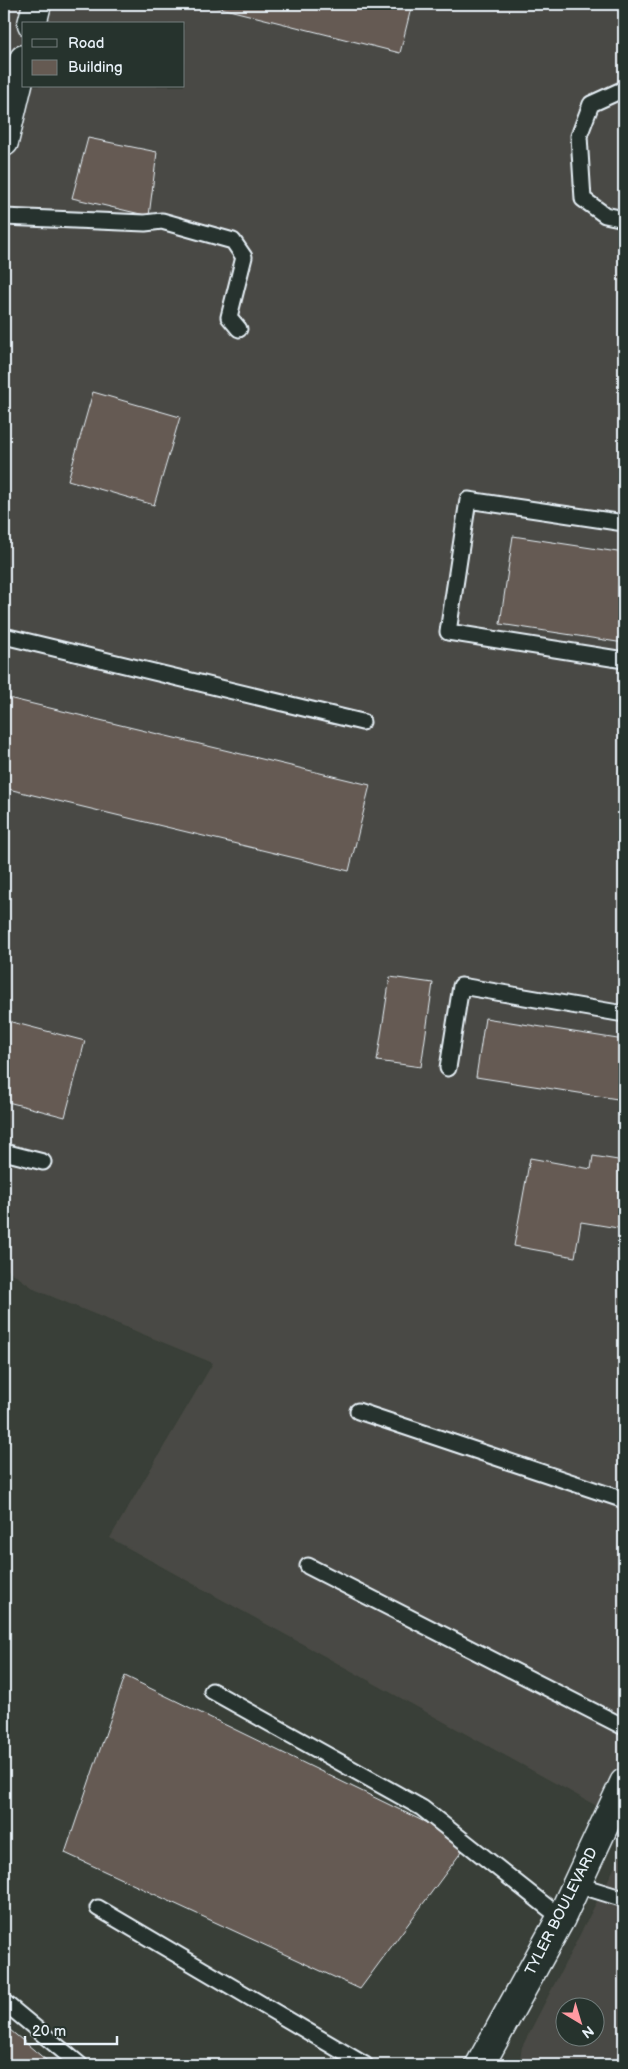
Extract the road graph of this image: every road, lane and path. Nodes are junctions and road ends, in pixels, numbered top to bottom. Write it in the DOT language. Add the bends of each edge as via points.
graph roads {
  1 [pos="37,4"];
  2 [pos="32,22"];
  3 [pos="22,67"];
  4 [pos="624,89"];
  5 [pos="4,142"];
  6 [pos="4,217"];
  7 [pos="624,219"];
  8 [pos="239,330"];
  9 [pos="624,523"];
  10 [pos="4,636"];
  11 [pos="624,660"];
  12 [pos="362,722"];
  13 [pos="624,1014"];
  14 [pos="448,1068"];
  15 [pos="4,1152"];
  16 [pos="43,1162"];
  17 [pos="358,1411"];
  18 [pos="624,1500"];
  19 [pos="308,1566"];
  20 [pos="212,1691"];
  21 [pos="624,1726"];
  22 [pos="624,1783"];
  23 [pos="575,1884"];
  24 [pos="624,1899"];
  25 [pos="98,1908"];
  26 [pos="561,1918"];
  27 [pos="4,2002"];
  28 [pos="80,2065"];
  29 [pos="365,2065"];
  30 [pos="480,2065"];
  1 -- 2 [label="street"];
  3 -- 5 [label="street"];
  4 -- 7 [label="lane" via="591,104 579,136 583,199 605,215"];
  6 -- 8 [label="lane" via="162,221 233,241 244,257 229,317"];
  9 -- 11 [label="lane" via="468,500 448,632"];
  10 -- 12 [label="lane"];
  13 -- 14 [label="lane" via="462,986"];
  15 -- 16 [label="lane"];
  17 -- 18 [label="lane"];
  19 -- 21 [label="lane"];
  20 -- 26 [label="lane" via="422,1808"];
  22 -- 23 [label="street, TYLER BOULEVARD"];
  23 -- 24 [label="lane"];
  23 -- 26 [label="street, TYLER BOULEVARD"];
  25 -- 29 [label="lane"];
  26 -- 30 [label="street, TYLER BOULEVARD"];
  27 -- 28 [label="lane"];
}
